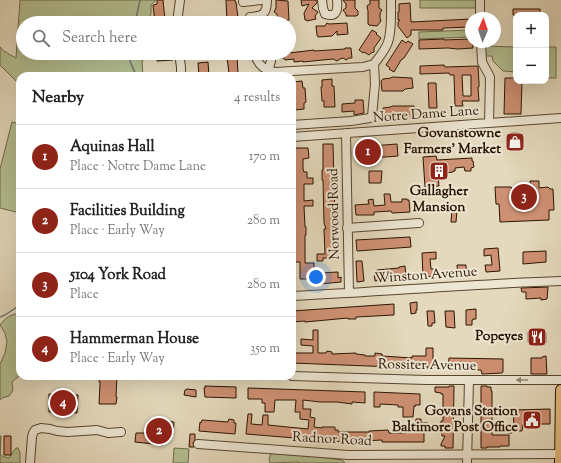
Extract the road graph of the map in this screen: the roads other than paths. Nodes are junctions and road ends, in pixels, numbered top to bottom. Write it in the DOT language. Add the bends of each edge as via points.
graph roads {
  1 [pos="180,0"];
  2 [pos="262,0"];
  3 [pos="267,0"];
  4 [pos="322,0"];
  5 [pos="337,0"];
  6 [pos="391,0"];
  7 [pos="480,0"];
  8 [pos="243,2"];
  9 [pos="480,12"];
  10 [pos="178,16"];
  11 [pos="264,16"];
  12 [pos="481,48"];
  13 [pos="180,60"];
  14 [pos="257,60"];
  15 [pos="271,60"];
  16 [pos="374,64"];
  17 [pos="268,71"];
  18 [pos="182,72"];
  19 [pos="561,118"];
  20 [pos="489,123"];
  21 [pos="296,125"];
  22 [pos="346,133"];
  23 [pos="296,137"];
  24 [pos="419,223"];
  25 [pos="347,228"];
  26 [pos="561,281"];
  27 [pos="349,294"];
  28 [pos="296,296"];
  29 [pos="296,376"];
  30 [pos="469,380"];
  31 [pos="561,380"];
  32 [pos="561,390"];
  33 [pos="121,432"];
  34 [pos="198,444"];
  35 [pos="560,458"];
  36 [pos="404,459"];
  37 [pos="467,459"];
  38 [pos="30,463"];
  1 -- 10 [label="street"];
  2 -- 8 [label="street"];
  3 -- 11 [label="street"];
  4 -- 5 [label="street" via="325,14 330,15 335,14 337,10"];
  6 -- 16 [label="street" via="388,43"];
  7 -- 9 [label="street"];
  12 -- 20 [label="street" via="482,62 490,77"];
  13 -- 18 [label="street"];
  14 -- 17 [label="street"];
  15 -- 17 [label="street"];
  16 -- 17 [label="street" via="290,72"];
  16 -- 21 [label="street" via="370,118"];
  19 -- 20 [label="street, Notre Dame Lane"];
  20 -- 22 [label="street, Notre Dame Lane"];
  22 -- 23 [label="street, Notre Dame Lane"];
  22 -- 25 [label="street, Norwood Road"];
  24 -- 25 [label="street"];
  25 -- 27 [label="street, Norwood Road"];
  26 -- 27 [label="street, Winston Avenue"];
  27 -- 28 [label="street, Winston Avenue"];
  29 -- 30 [label="street, Rossiter Avenue"];
  31 -- 30 [label="street, Rossiter Avenue, one-way"];
  30 -- 37 [label="street"];
  32 -- 35 [label="main road"];
  33 -- 38 [label="street" via="68,432 38,428 32,437"];
  34 -- 36 [label="street, Radnor Road"];
  35 -- 37 [label="street, Radnor Road"];
  36 -- 37 [label="street, Radnor Road"];
}
